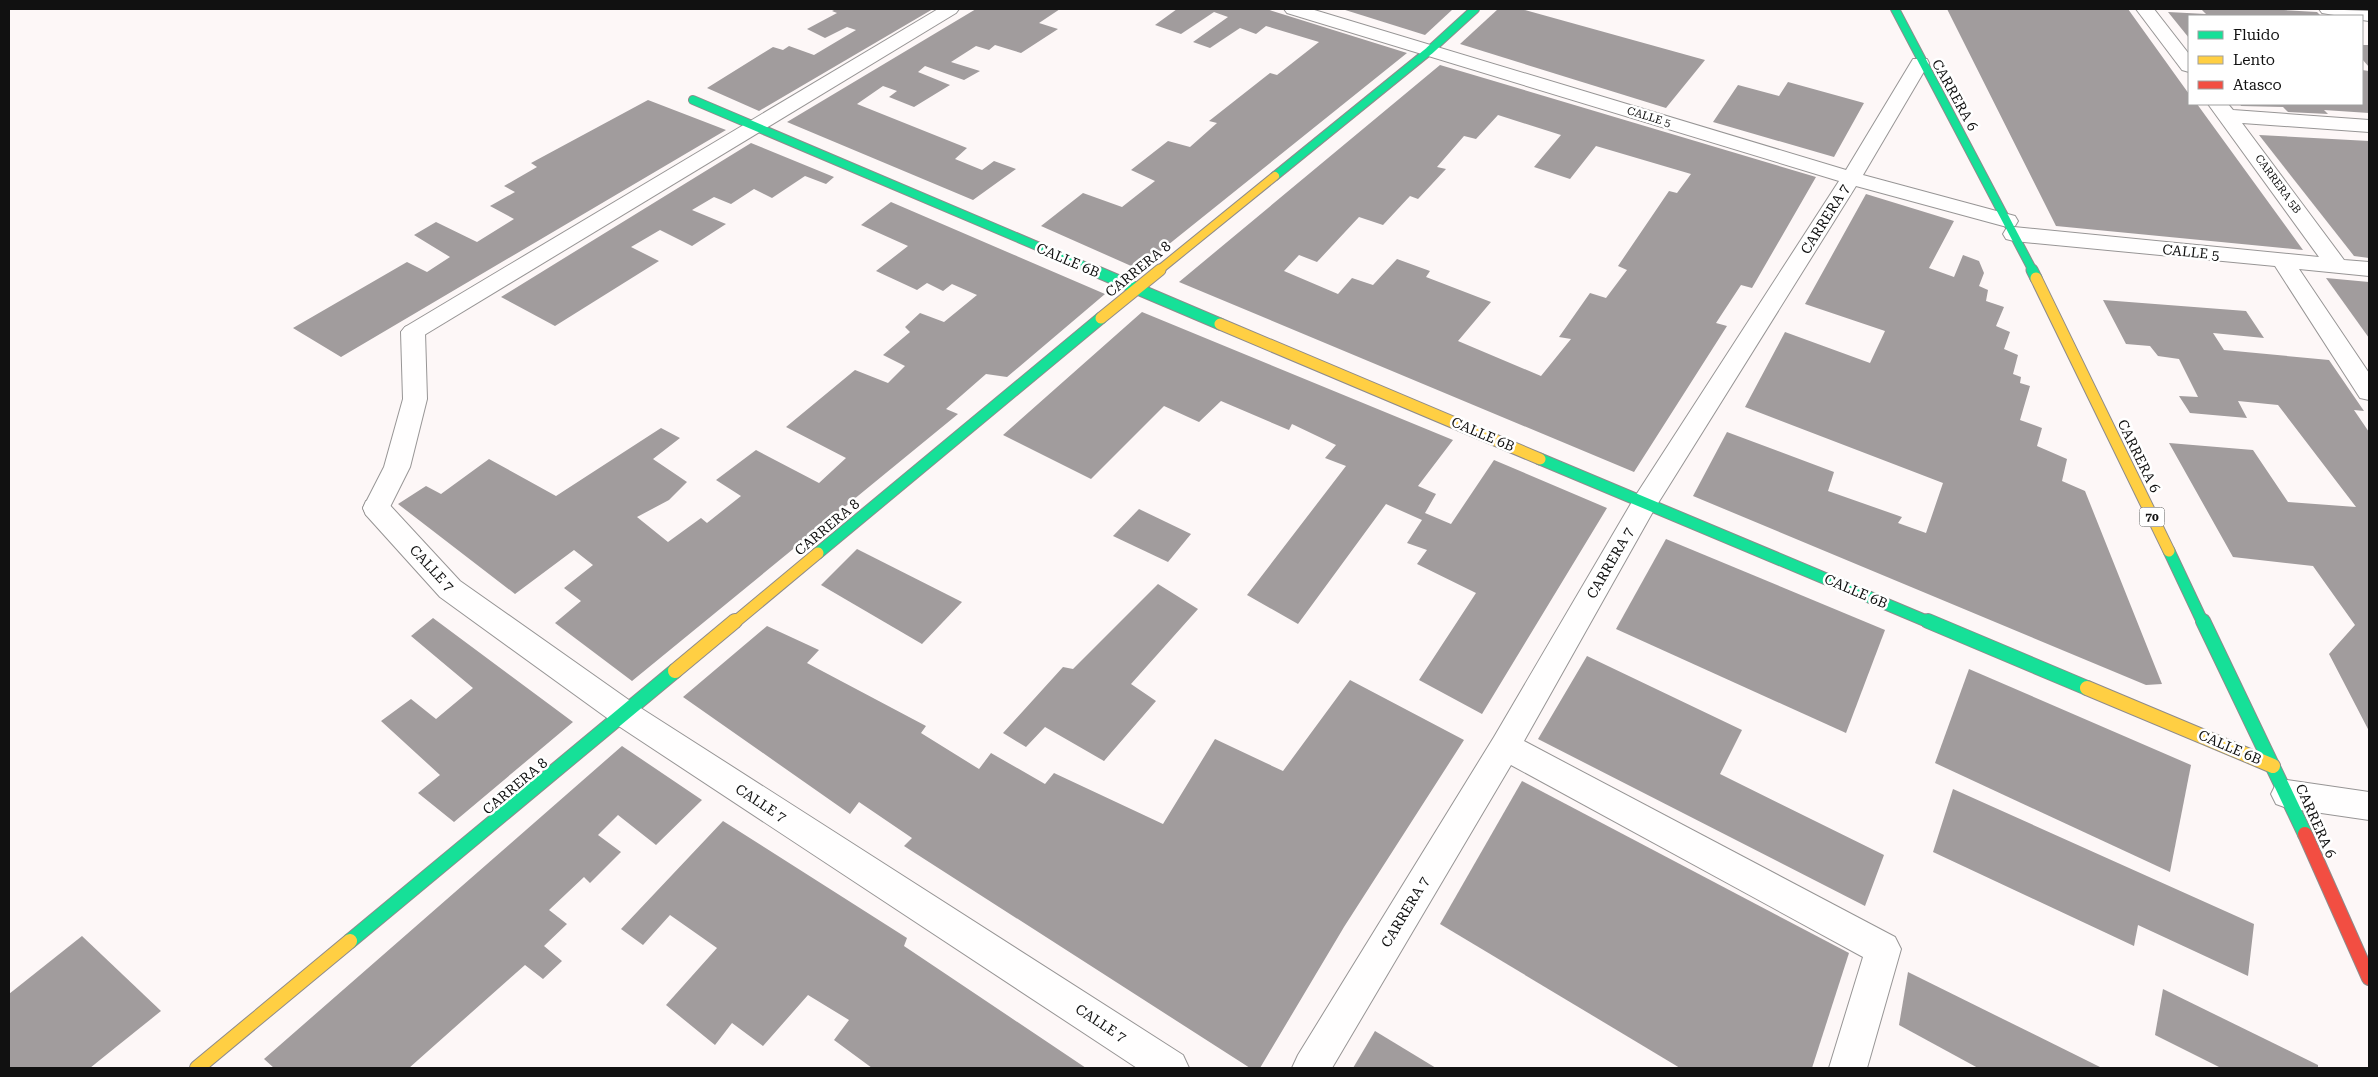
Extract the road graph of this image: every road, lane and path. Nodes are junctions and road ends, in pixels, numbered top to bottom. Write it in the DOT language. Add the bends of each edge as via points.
graph roads {
  1 [pos="950,9"];
  2 [pos="1293,9"];
  3 [pos="1475,9"];
  4 [pos="1895,9"];
  5 [pos="2145,9"];
  6 [pos="2328,9"];
  7 [pos="2369,16"];
  8 [pos="1429,51"];
  9 [pos="1920,63"];
  10 [pos="2188,65"];
  11 [pos="693,100"];
  12 [pos="2223,110"];
  13 [pos="756,125"];
  14 [pos="2369,126"];
  15 [pos="1851,178"];
  16 [pos="2010,228"];
  17 [pos="2283,261"];
  18 [pos="2336,266"];
  19 [pos="2369,269"];
  20 [pos="1136,289"];
  21 [pos="2369,392"];
  22 [pos="1645,502"];
  23 [pos="625,714"];
  24 [pos="1505,746"];
  25 [pos="2273,766"];
  26 [pos="2288,794"];
  27 [pos="2369,806"];
  28 [pos="2369,978"];
  29 [pos="197,1068"];
  30 [pos="1170,1068"];
  31 [pos="1311,1068"];
  32 [pos="1848,1068"];
  1 -- 13 [label="street"];
  2 -- 8 [label="street, CALLE 5"];
  3 -- 8 [label="street, CARRERA 8"];
  4 -- 9 [label="street, CARRERA 6 / 70"];
  5 -- 10 [label="street"];
  6 -- 7 [label="street"];
  8 -- 15 [label="street, CALLE 5"];
  8 -- 20 [label="street, CARRERA 8"];
  9 -- 15 [label="street, CARRERA 7"];
  9 -- 16 [label="street, CARRERA 6 / 70"];
  11 -- 13 [label="street, CALLE 6B"];
  12 -- 14 [label="street"];
  12 -- 18 [label="street, CARRERA 5B"];
  13 -- 20 [label="street, CALLE 6B"];
  13 -- 23 [label="street, CALLE 7" via="412,332 415,399 397,467 376,508 450,589"];
  15 -- 16 [label="street, CALLE 5"];
  15 -- 22 [label="street, CARRERA 7"];
  16 -- 17 [label="street, CALLE 5"];
  16 -- 25 [label="street, CARRERA 6 / 70"];
  17 -- 18 [label="street, CALLE 5"];
  17 -- 21 [label="street"];
  18 -- 19 [label="street, CALLE 5"];
  20 -- 22 [label="street, CALLE 6B"];
  20 -- 23 [label="street, CARRERA 8"];
  22 -- 24 [label="street, CARRERA 7"];
  22 -- 25 [label="street, CALLE 6B"];
  23 -- 29 [label="street, CARRERA 8"];
  23 -- 30 [label="street, CALLE 7"];
  24 -- 31 [label="street, CARRERA 7"];
  24 -- 32 [label="street" via="1883,949"];
  25 -- 26 [label="street, CARRERA 6 / 70"];
  26 -- 27 [label="street"];
  26 -- 28 [label="street, CARRERA 6 / 70"];
}
